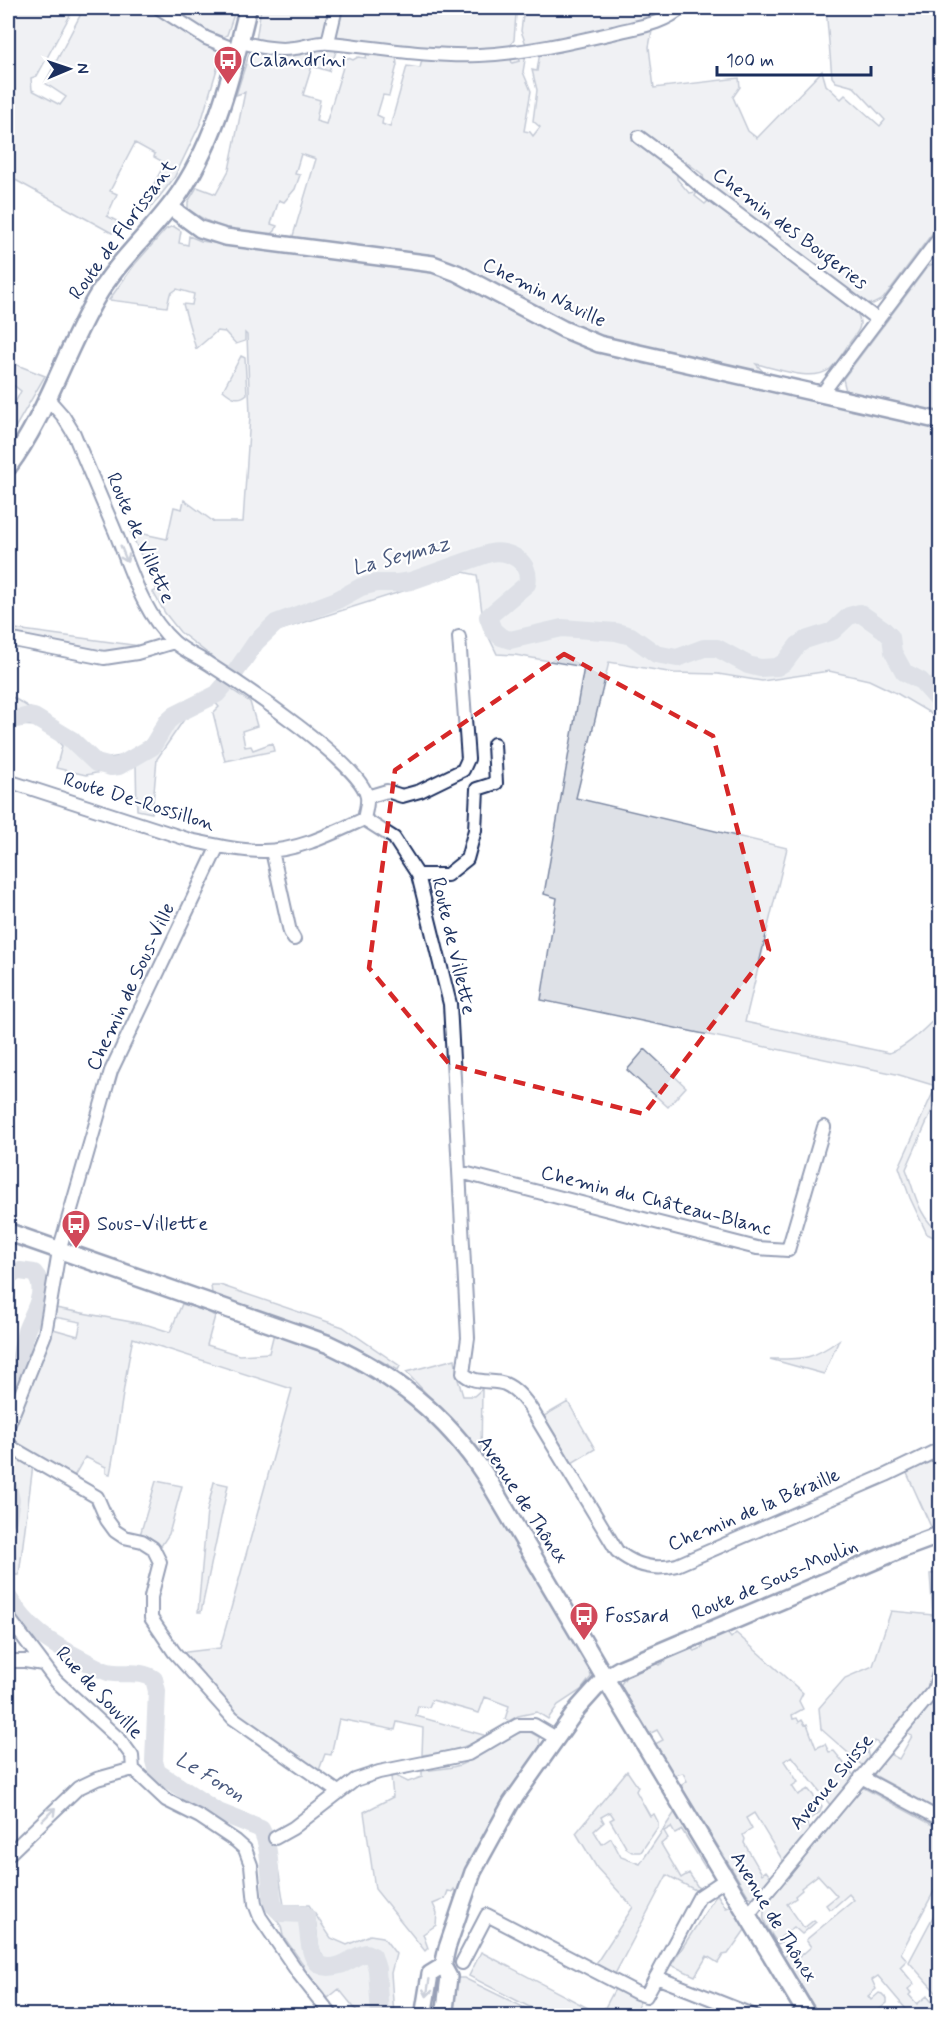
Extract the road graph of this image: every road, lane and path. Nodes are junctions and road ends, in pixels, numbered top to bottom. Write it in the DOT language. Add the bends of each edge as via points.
graph roads {
  1 [pos="159,8"];
  2 [pos="248,8"];
  3 [pos="336,8"];
  4 [pos="681,8"];
  5 [pos="328,42"];
  6 [pos="239,47"];
  7 [pos="639,137"];
  8 [pos="170,207"];
  9 [pos="940,237"];
  10 [pos="926,256"];
  11 [pos="940,260"];
  12 [pos="878,320"];
  13 [pos="820,395"];
  14 [pos="48,399"];
  15 [pos="940,421"];
  16 [pos="8,467"];
  17 [pos="459,637"];
  18 [pos="8,639"];
  19 [pos="174,642"];
  20 [pos="494,744"];
  21 [pos="8,781"];
  22 [pos="367,797"];
  23 [pos="364,819"];
  24 [pos="218,846"];
  25 [pos="272,851"];
  26 [pos="418,875"];
  27 [pos="294,939"];
  28 [pos="824,1127"];
  29 [pos="460,1174"];
  30 [pos="8,1232"];
  31 [pos="59,1251"];
  32 [pos="521,1396"];
  33 [pos="8,1426"];
  34 [pos="8,1443"];
  35 [pos="940,1449"];
  36 [pos="940,1535"];
  37 [pos="8,1617"];
  38 [pos="8,1661"];
  39 [pos="43,1664"];
  40 [pos="940,1670"];
  41 [pos="605,1678"];
  42 [pos="556,1738"];
  43 [pos="133,1769"];
  44 [pos="861,1777"];
  45 [pos="338,1792"];
  46 [pos="940,1820"];
  47 [pos="275,1838"];
  48 [pos="8,1855"];
  49 [pos="726,1879"];
  50 [pos="748,1916"];
  51 [pos="462,1963"];
  52 [pos="443,1966"];
  53 [pos="656,1977"];
  54 [pos="332,2016"];
  55 [pos="428,2016"];
  56 [pos="438,2016"];
  57 [pos="755,2016"];
  58 [pos="808,2016"];
  1 -- 6 [label="street" via="207,38"];
  2 -- 6 [label="main road, Route de Florissant"];
  3 -- 5 [label="street"];
  4 -- 5 [label="street" via="651,24 576,42 499,54 407,53"];
  5 -- 6 [label="street" via="292,49"];
  6 -- 8 [label="main road, Route de Florissant" via="202,153"];
  7 -- 12 [label="street, Chemin des Bougeries"];
  8 -- 13 [label="street, Chemin Naville" via="200,229 225,237 433,264 599,344"];
  8 -- 14 [label="main road, Route de Florissant" via="101,290"];
  9 -- 10 [label="street"];
  10 -- 11 [label="street"];
  10 -- 12 [label="street"];
  12 -- 13 [label="street"];
  13 -- 15 [label="street, Chemin Naville"];
  14 -- 16 [label="main road, Route de Florissant"];
  14 -- 19 [label="street, Route de Villette, one-way" via="69,424 136,584 152,615"];
  17 -- 22 [label="street" via="467,765 420,791 402,796 387,791"];
  18 -- 19 [label="street" via="104,658"];
  19 -- 22 [label="street, Route de Villette" via="314,737 361,783"];
  20 -- 26 [label="street" via="496,783 477,789 475,830 467,859 447,875"];
  21 -- 24 [label="street, Route De-Rossillon"];
  22 -- 23 [label="street"];
  23 -- 25 [label="street, Route De-Rossillon" via="315,840"];
  23 -- 26 [label="street, Route de Villette" via="394,838"];
  24 -- 25 [label="street, Route De-Rossillon"];
  24 -- 31 [label="street, Chemin de Sous-Ville" via="111,1071"];
  25 -- 27 [label="street"];
  26 -- 29 [label="street, Route de Villette" via="450,1004"];
  28 -- 29 [label="street, Chemin du Château-Blanc" via="788,1250 757,1248"];
  29 -- 32 [label="street, Route de Villette" via="468,1338 463,1373 474,1380 502,1383"];
  30 -- 31 [label="main road, Avenue de Thônex"];
  31 -- 33 [label="street, Chemin de Sous-Ville" via="45,1334"];
  31 -- 41 [label="main road, Avenue de Thônex" via="328,1344 362,1360 401,1386 430,1409 478,1464"];
  32 -- 35 [label="street, Chemin de la Béraille" via="613,1546 634,1563 653,1568 681,1564"];
  34 -- 45 [label="street" via="97,1497 115,1531 153,1548 160,1562 151,1597 151,1618 169,1646 233,1718"];
  36 -- 41 [label="main road, Route de Sous-Moulin"];
  37 -- 39 [label="street, Rue de Souville"];
  38 -- 39 [label="street"];
  39 -- 43 [label="street, Rue de Souville" via="60,1686 121,1741 132,1756"];
  40 -- 44 [label="street, Avenue Suisse" via="934,1690"];
  41 -- 42 [label="street, Route de Sous-Moulin"];
  41 -- 49 [label="main road, Avenue de Thônex"];
  42 -- 45 [label="street" via="534,1725 518,1725 468,1754 379,1772 355,1780"];
  42 -- 52 [label="street, Route de Sous-Moulin" via="511,1803 473,1872"];
  48 -- 43 [label="street, one-way" via="78,1788"];
  43 -- 54 [label="street" via="166,1800 200,1816 245,1849 260,1917"];
  44 -- 46 [label="street"];
  44 -- 50 [label="street, Avenue Suisse"];
  45 -- 47 [label="street"];
  49 -- 50 [label="main road, Avenue de Thônex"];
  49 -- 53 [label="street" via="699,1897"];
  50 -- 58 [label="main road, Avenue de Thônex"];
  51 -- 53 [label="street" via="487,1915 637,1993 646,1996"];
  52 -- 55 [label="street, Route de Sous-Moulin, one-way" via="430,1974 424,2011"];
  52 -- 56 [label="street, Route de Sous-Moulin" via="449,1977 445,2009"];
  53 -- 57 [label="street"];
}
